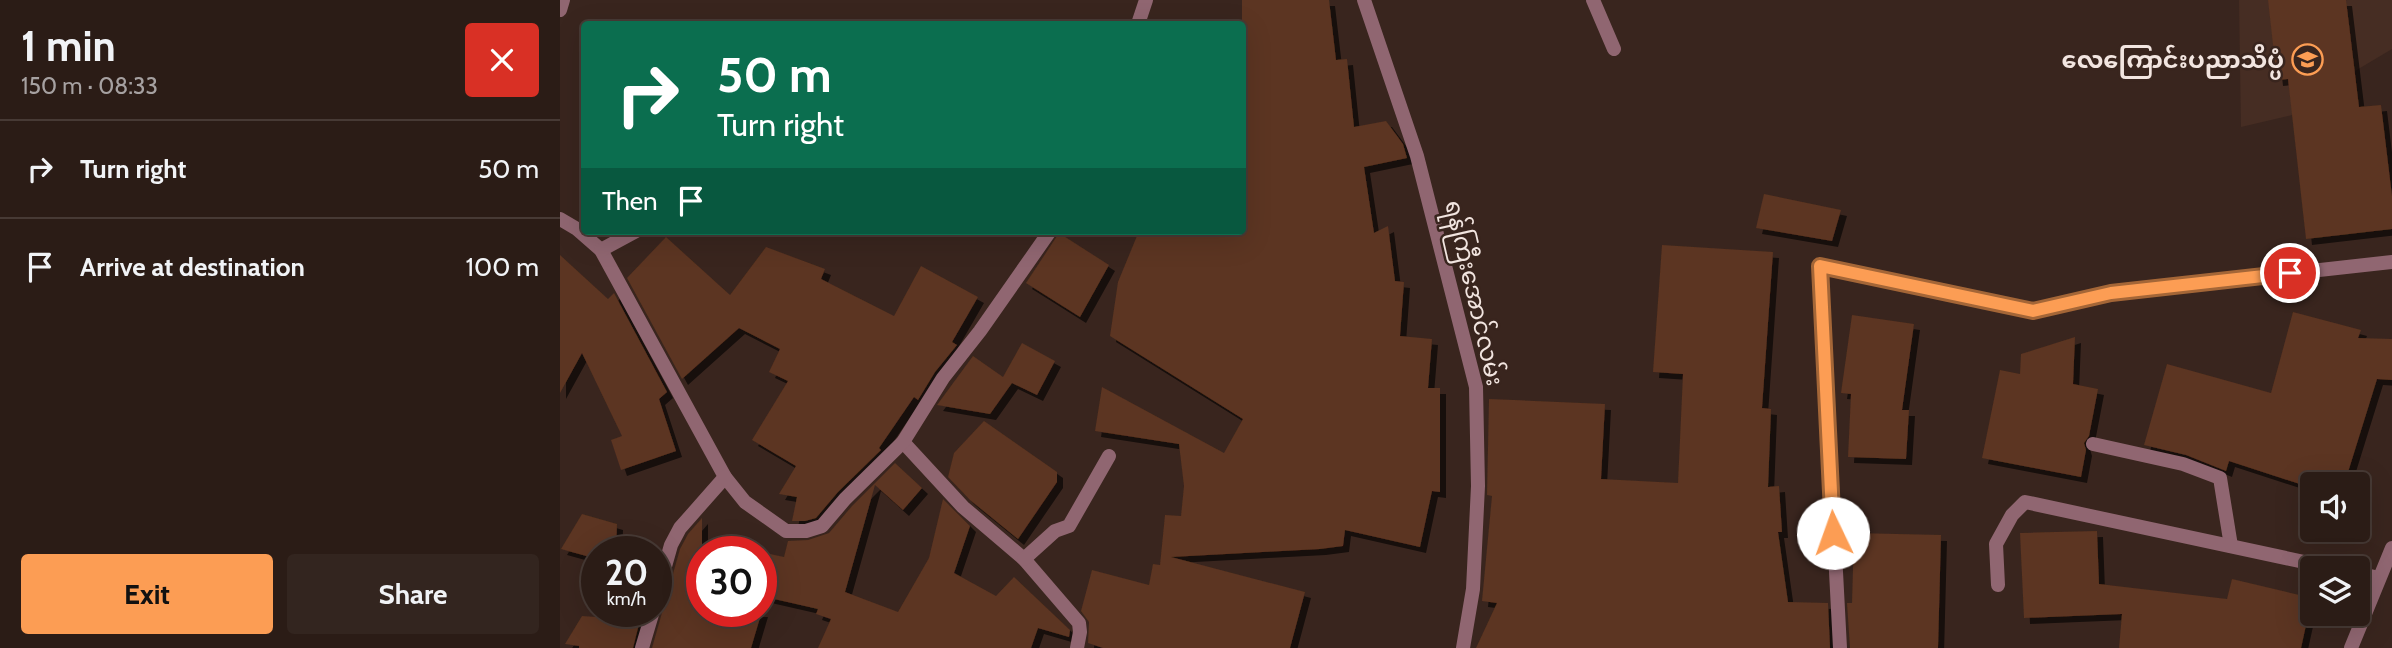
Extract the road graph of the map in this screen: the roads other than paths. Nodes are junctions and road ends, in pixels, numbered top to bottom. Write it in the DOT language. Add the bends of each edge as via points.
graph roads {
  1 [pos="563,0"];
  2 [pos="1146,0"];
  3 [pos="1364,0"];
  4 [pos="1593,0"];
  5 [pos="560,10"];
  6 [pos="1139,21"];
  7 [pos="1614,49"];
  8 [pos="560,219"];
  9 [pos="581,232"];
  10 [pos="584,235"];
  11 [pos="629,235"];
  12 [pos="1047,235"];
  13 [pos="601,250"];
  14 [pos="2392,262"];
  15 [pos="903,442"];
  16 [pos="2093,444"];
  17 [pos="1109,456"];
  18 [pos="725,477"];
  19 [pos="672,543"];
  20 [pos="2231,546"];
  21 [pos="2392,548"];
  22 [pos="1024,559"];
  23 [pos="2300,561"];
  24 [pos="2370,576"];
  25 [pos="2379,578"];
  26 [pos="1998,585"];
  27 [pos="648,627"];
  28 [pos="642,648"];
  29 [pos="1077,648"];
  30 [pos="1463,648"];
  31 [pos="1840,648"];
  32 [pos="2351,648"];
  1 -- 5 [label="street"];
  2 -- 6 [label="street"];
  3 -- 30 [label="street, ရန်ကြီးအောင်လမ်း" via="1418,156 1476,387 1473,589"];
  4 -- 7 [label="street"];
  8 -- 9 [label="street"];
  10 -- 13 [label="street"];
  11 -- 13 [label="street"];
  12 -- 15 [label="street" via="943,378"];
  13 -- 18 [label="street"];
  14 -- 31 [label="street" via="2111,293 2033,311 1820,266"];
  15 -- 18 [label="street" via="822,526 806,531 786,531 764,517 744,502"];
  15 -- 22 [label="street" via="963,507"];
  16 -- 20 [label="street" via="2183,464 2220,478"];
  17 -- 22 [label="street" via="1069,526 1055,531"];
  18 -- 19 [label="street"];
  20 -- 23 [label="street"];
  20 -- 26 [label="street" via="2025,502 1996,544"];
  21 -- 25 [label="street"];
  22 -- 29 [label="street" via="1079,623"];
  24 -- 25 [label="street"];
  25 -- 32 [label="street"];
  27 -- 28 [label="street"];
}
